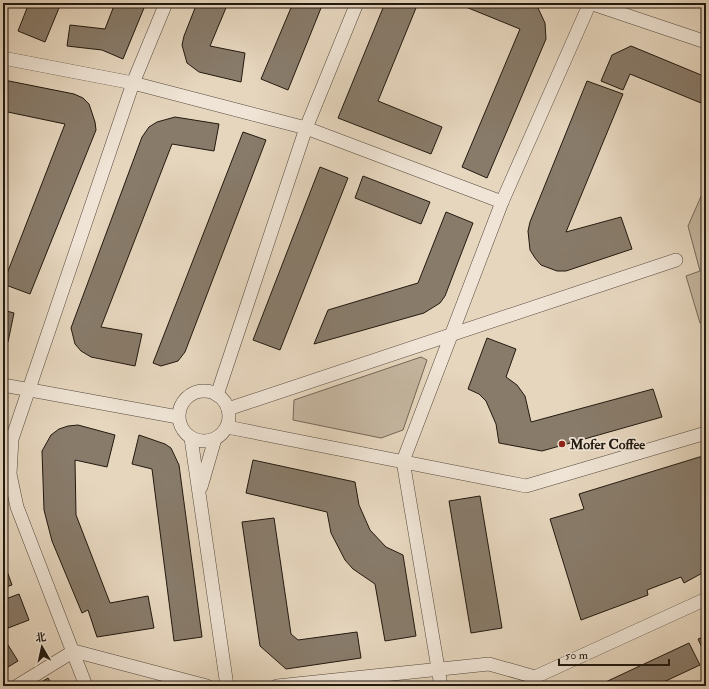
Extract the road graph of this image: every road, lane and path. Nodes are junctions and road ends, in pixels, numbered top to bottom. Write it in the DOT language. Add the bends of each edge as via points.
graph roads {
  1 [pos="166,3"];
  2 [pos="357,3"];
  3 [pos="590,3"];
  4 [pos="706,42"];
  5 [pos="3,58"];
  6 [pos="133,82"];
  7 [pos="306,128"];
  8 [pos="502,202"];
  9 [pos="676,260"];
  10 [pos="452,333"];
  11 [pos="3,385"];
  12 [pos="28,390"];
  13 [pos="217,394"];
  14 [pos="228,409"];
  15 [pos="178,418"];
  16 [pos="227,427"];
  17 [pos="706,433"];
  18 [pos="191,438"];
  19 [pos="215,439"];
  20 [pos="403,461"];
  21 [pos="200,490"];
  22 [pos="706,599"];
  23 [pos="74,651"];
  24 [pos="438,668"];
  25 [pos="17,686"];
  26 [pos="86,686"];
  27 [pos="207,686"];
  28 [pos="228,686"];
  29 [pos="277,686"];
  30 [pos="441,686"];
  1 -- 6 [label="street"];
  2 -- 7 [label="street"];
  3 -- 4 [label="street"];
  3 -- 8 [label="street"];
  5 -- 6 [label="street"];
  6 -- 7 [label="street"];
  6 -- 12 [label="street"];
  7 -- 8 [label="street"];
  7 -- 13 [label="street"];
  8 -- 10 [label="street"];
  9 -- 10 [label="street"];
  10 -- 14 [label="street"];
  10 -- 20 [label="street"];
  11 -- 12 [label="street"];
  12 -- 15 [label="street"];
  12 -- 23 [label="street" via="12,439 10,474 17,507"];
  13 -- 14 [label="street"];
  13 -- 15 [label="street" via="210,391 194,392 182,402"];
  14 -- 16 [label="street"];
  15 -- 18 [label="street" via="184,433"];
  16 -- 19 [label="street"];
  16 -- 20 [label="street"];
  17 -- 20 [label="street" via="526,486"];
  18 -- 19 [label="street" via="199,441"];
  18 -- 21 [label="street"];
  19 -- 21 [label="street"];
  20 -- 24 [label="street"];
  21 -- 28 [label="street"];
  22 -- 24 [label="street" via="535,676 489,664"];
  23 -- 25 [label="street"];
  23 -- 26 [label="street"];
  23 -- 27 [label="street"];
  24 -- 29 [label="street"];
  24 -- 30 [label="street"];
}
